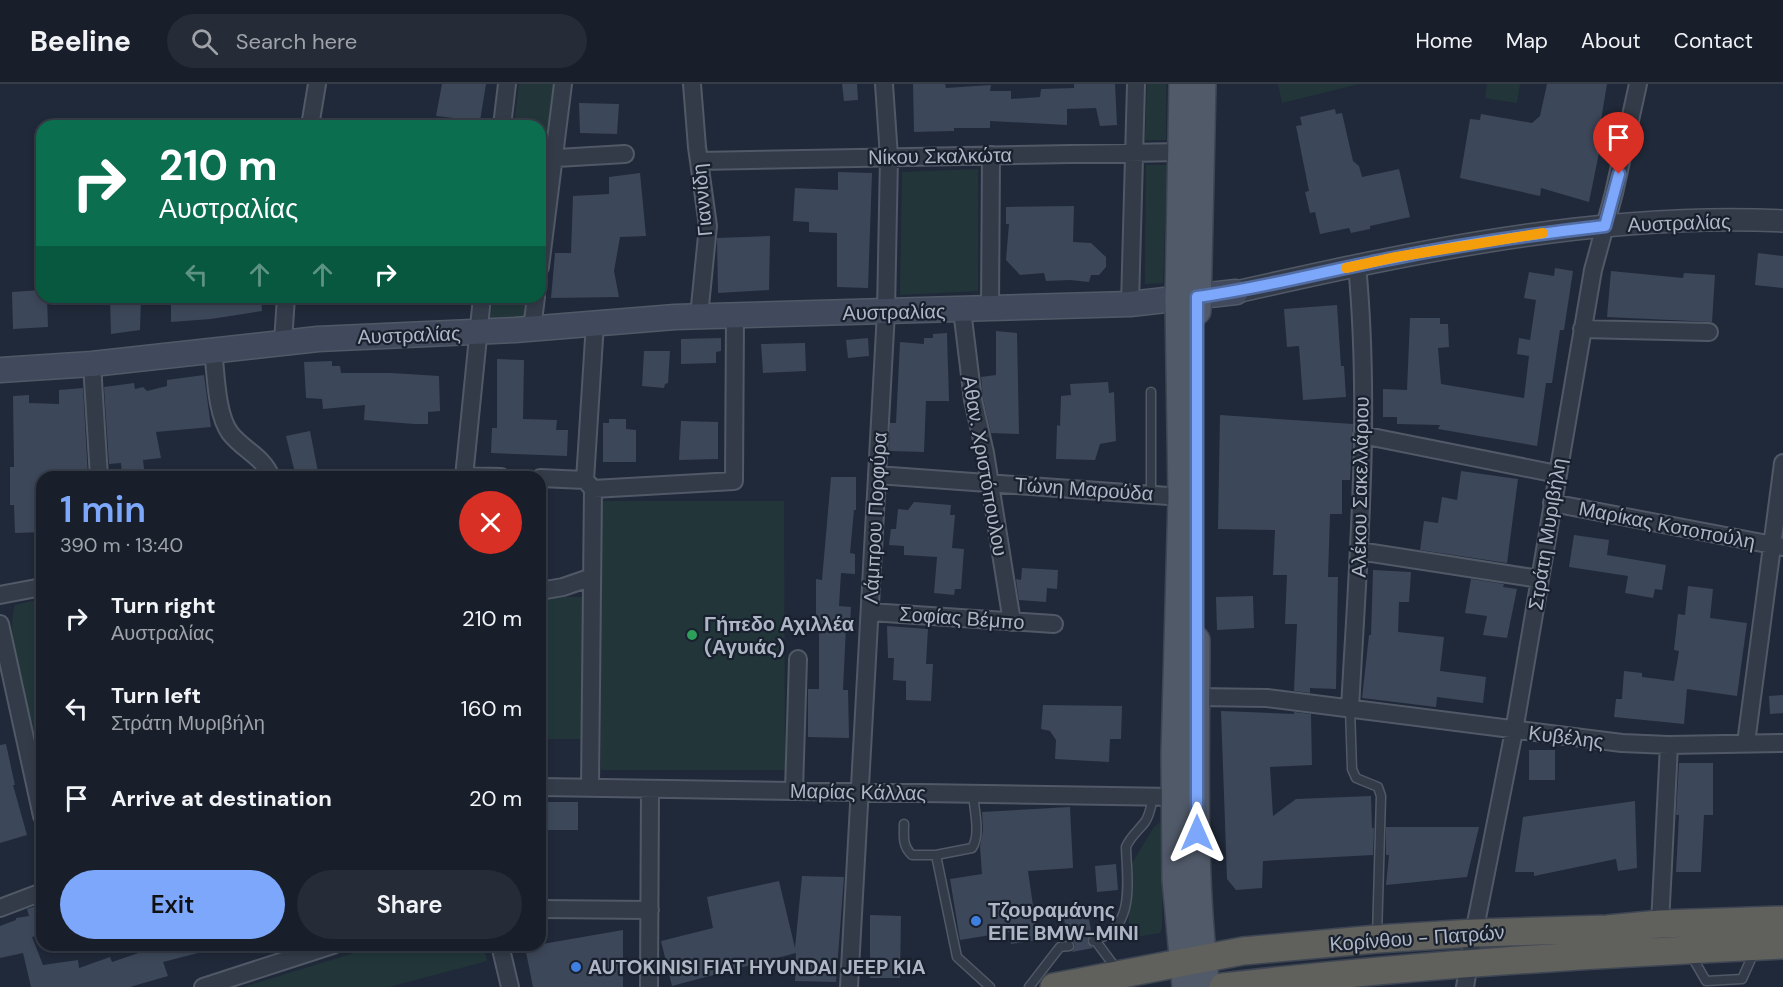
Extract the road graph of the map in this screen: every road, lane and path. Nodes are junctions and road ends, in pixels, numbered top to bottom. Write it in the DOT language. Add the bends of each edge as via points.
graph roads {
  1 [pos="317,84"];
  2 [pos="507,84"];
  3 [pos="563,84"];
  4 [pos="692,84"];
  5 [pos="884,84"];
  6 [pos="1136,84"];
  7 [pos="1184,84"];
  8 [pos="1202,84"];
  9 [pos="1638,84"];
  10 [pos="311,120"];
  11 [pos="502,120"];
  12 [pos="1181,152"];
  13 [pos="1134,153"];
  14 [pos="625,154"];
  15 [pos="991,155"];
  16 [pos="889,157"];
  17 [pos="547,159"];
  18 [pos="699,160"];
  19 [pos="546,174"];
  20 [pos="1783,221"];
  21 [pos="1605,226"];
  22 [pos="1357,265"];
  23 [pos="1236,292"];
  24 [pos="1188,298"];
  25 [pos="286,303"];
  26 [pos="481,303"];
  27 [pos="535,303"];
  28 [pos="1130,304"];
  29 [pos="990,309"];
  30 [pos="962,310"];
  31 [pos="886,312"];
  32 [pos="699,316"];
  33 [pos="735,316"];
  34 [pos="595,323"];
  35 [pos="532,329"];
  36 [pos="1582,329"];
  37 [pos="478,332"];
  38 [pos="1708,332"];
  39 [pos="283,342"];
  40 [pos="213,350"];
  41 [pos="92,364"];
  42 [pos="0,370"];
  43 [pos="1151,392"];
  44 [pos="1362,435"];
  45 [pos="1783,463"];
  46 [pos="99,471"];
  47 [pos="268,471"];
  48 [pos="464,471"];
  49 [pos="1557,474"];
  50 [pos="877,476"];
  51 [pos="546,479"];
  52 [pos="990,482"];
  53 [pos="589,484"];
  54 [pos="1151,494"];
  55 [pos="1182,497"];
  56 [pos="1552,503"];
  57 [pos="1778,546"];
  58 [pos="1359,551"];
  59 [pos="592,577"];
  60 [pos="1539,579"];
  61 [pos="36,588"];
  62 [pos="546,590"];
  63 [pos="0,595"];
  64 [pos="870,612"];
  65 [pos="1012,622"];
  66 [pos="0,624"];
  67 [pos="1054,624"];
  68 [pos="798,658"];
  69 [pos="1196,696"];
  70 [pos="1350,708"];
  71 [pos="1514,730"];
  72 [pos="1783,742"];
  73 [pos="1746,743"];
  74 [pos="1669,745"];
  75 [pos="546,788"];
  76 [pos="590,788"];
  77 [pos="36,789"];
  78 [pos="650,789"];
  79 [pos="794,791"];
  80 [pos="861,792"];
  81 [pos="973,794"];
  82 [pos="1164,797"];
  83 [pos="904,824"];
  84 [pos="936,855"];
  85 [pos="36,894"];
  86 [pos="0,908"];
  87 [pos="546,909"];
  88 [pos="650,910"];
  89 [pos="1783,920"];
  90 [pos="1660,924"];
  91 [pos="1474,933"];
  92 [pos="1377,939"];
  93 [pos="1770,945"];
  94 [pos="1069,946"];
  95 [pos="310,951"];
  96 [pos="501,951"];
  97 [pos="1190,968"];
  98 [pos="1120,973"];
  99 [pos="1467,975"];
  100 [pos="1286,983"];
  101 [pos="203,987"];
  102 [pos="510,987"];
  103 [pos="649,987"];
  104 [pos="849,987"];
  105 [pos="990,987"];
  106 [pos="1029,987"];
  107 [pos="1054,987"];
  108 [pos="1206,987"];
  109 [pos="1223,987"];
  1 -- 10 [label="street"];
  2 -- 11 [label="street"];
  3 -- 17 [label="street"];
  4 -- 18 [label="street, Γιαννίδη"];
  5 -- 16 [label="street, Λάμπρου Πορφύρα"];
  6 -- 13 [label="street"];
  7 -- 12 [label="main road"];
  8 -- 24 [label="main road"];
  9 -- 21 [label="street, Στράτη Μυριβήλη"];
  12 -- 13 [label="street, Νίκου Σκαλκώτα"];
  12 -- 24 [label="main road"];
  13 -- 15 [label="street, Νίκου Σκαλκώτα"];
  13 -- 28 [label="street"];
  14 -- 17 [label="street"];
  15 -- 16 [label="street, Νίκου Σκαλκώτα"];
  15 -- 29 [label="street"];
  16 -- 18 [label="street, Νίκου Σκαλκώτα"];
  16 -- 31 [label="street, Λάμπρου Πορφύρα"];
  17 -- 19 [label="street"];
  18 -- 32 [label="street, Γιαννίδη" via="708,226"];
  20 -- 21 [label="street, Αυστραλίας"];
  21 -- 22 [label="street, Αυστραλίας" via="1482,242"];
  21 -- 36 [label="street, Στράτη Μυριβήλη"];
  22 -- 23 [label="street, Αυστραλίας"];
  22 -- 44 [label="street, Αλέκου Σακελλάριου"];
  23 -- 24 [label="main road, Αυστραλίας"];
  24 -- 28 [label="main road, Αυστραλίας"];
  24 -- 55 [label="main road"];
  24 -- 69 [label="main road"];
  25 -- 39 [label="street"];
  26 -- 37 [label="street"];
  27 -- 35 [label="street"];
  28 -- 29 [label="main road, Αυστραλίας"];
  29 -- 30 [label="main road, Αυστραλίας"];
  30 -- 31 [label="main road, Αυστραλίας"];
  30 -- 52 [label="street, Αθαν. Χριστόπουλου" via="973,400"];
  31 -- 33 [label="main road, Αυστραλίας"];
  31 -- 50 [label="street, Λάμπρου Πορφύρα"];
  32 -- 33 [label="main road, Αυστραλίας"];
  32 -- 34 [label="main road, Αυστραλίας"];
  33 -- 53 [label="street" via="734,481"];
  34 -- 35 [label="main road, Αυστραλίας"];
  34 -- 53 [label="street"];
  35 -- 37 [label="main road, Αυστραλίας"];
  36 -- 38 [label="street"];
  36 -- 49 [label="street, Στράτη Μυριβήλη"];
  37 -- 39 [label="main road, Αυστραλίας"];
  37 -- 48 [label="street"];
  39 -- 40 [label="main road, Αυστραλίας"];
  40 -- 41 [label="main road, Αυστραλίας"];
  40 -- 47 [label="street" via="227,427"];
  41 -- 42 [label="main road, Αυστραλίας"];
  41 -- 46 [label="street"];
  43 -- 54 [label="lane"];
  44 -- 49 [label="street"];
  44 -- 58 [label="street, Αλέκου Σακελλάριου"];
  45 -- 57 [label="street"];
  49 -- 56 [label="street, Στράτη Μυριβήλη"];
  50 -- 52 [label="street, Τώνη Μαρούδα"];
  50 -- 64 [label="street, Λάμπρου Πορφύρα"];
  51 -- 53 [label="street"];
  52 -- 54 [label="street, Τώνη Μαρούδα"];
  52 -- 65 [label="street, Αθαν. Χριστόπουλου"];
  53 -- 59 [label="street"];
  54 -- 55 [label="street, Τώνη Μαρούδα"];
  55 -- 82 [label="main road"];
  56 -- 57 [label="street, Μαρίκας Κοτοπούλη"];
  56 -- 60 [label="street, Στράτη Μυριβήλη"];
  57 -- 73 [label="street"];
  58 -- 60 [label="street"];
  58 -- 70 [label="street, Αλέκου Σακελλάριου"];
  59 -- 62 [label="street"];
  59 -- 76 [label="street"];
  60 -- 71 [label="street, Στράτη Μυριβήλη"];
  61 -- 63 [label="street"];
  64 -- 65 [label="street, Σοφίας Βέμπο"];
  64 -- 80 [label="street, Λάμπρου Πορφύρα"];
  65 -- 67 [label="street, Σοφίας Βέμπο"];
  66 -- 77 [label="street"];
  68 -- 79 [label="street"];
  69 -- 70 [label="street, Κυβέλης" via="1267,698"];
  69 -- 97 [label="main road" via="1198,878"];
  70 -- 71 [label="street, Κυβέλης"];
  70 -- 92 [label="lane" via="1352,770 1356,778 1378,787 1381,796"];
  71 -- 74 [label="street, Κυβέλης"];
  71 -- 91 [label="street, Στράτη Μυριβήλη"];
  72 -- 73 [label="street, Κυβέλης"];
  73 -- 74 [label="street, Κυβέλης"];
  74 -- 90 [label="street"];
  75 -- 76 [label="street, Μαρίας Κάλλας"];
  76 -- 78 [label="street, Μαρίας Κάλλας"];
  78 -- 79 [label="street, Μαρίας Κάλλας"];
  78 -- 88 [label="street"];
  79 -- 80 [label="street, Μαρίας Κάλλας"];
  80 -- 81 [label="street, Μαρίας Κάλλας"];
  80 -- 104 [label="street, Λάμπρου Πορφύρα"];
  81 -- 82 [label="street, Μαρίας Κάλλας"];
  81 -- 84 [label="lane" via="972,848"];
  82 -- 97 [label="main road"];
  82 -- 98 [label="lane" via="1126,847 1127,897 1121,921 1109,935 1094,940"];
  83 -- 84 [label="lane" via="906,850 912,855"];
  84 -- 105 [label="lane" via="957,957"];
  85 -- 86 [label="street"];
  87 -- 88 [label="street"];
  88 -- 103 [label="street"];
  89 -- 90 [label="highway, Κορίνθου - Πατρών"];
  90 -- 91 [label="highway, Κορίνθου - Πατρών"];
  91 -- 92 [label="highway, Κορίνθου - Πατρών"];
  91 -- 99 [label="street, Στράτη Μυριβήλη"];
  92 -- 97 [label="highway, Κορίνθου - Πατρών" via="1243,951"];
  93 -- 99 [label="highway, Κορίνθου - Πατρών" via="1688,950"];
  94 -- 106 [label="lane" via="1060,947"];
  95 -- 101 [label="street"];
  96 -- 102 [label="street"];
  97 -- 98 [label="highway, Κορίνθου - Πατρών"];
  97 -- 108 [label="main road"];
  98 -- 107 [label="highway, Κορίνθου - Πατρών"];
  99 -- 100 [label="highway, Κορίνθου - Πατρών" via="1369,975"];
  100 -- 109 [label="highway, Κορίνθου - Πατρών"];
}
